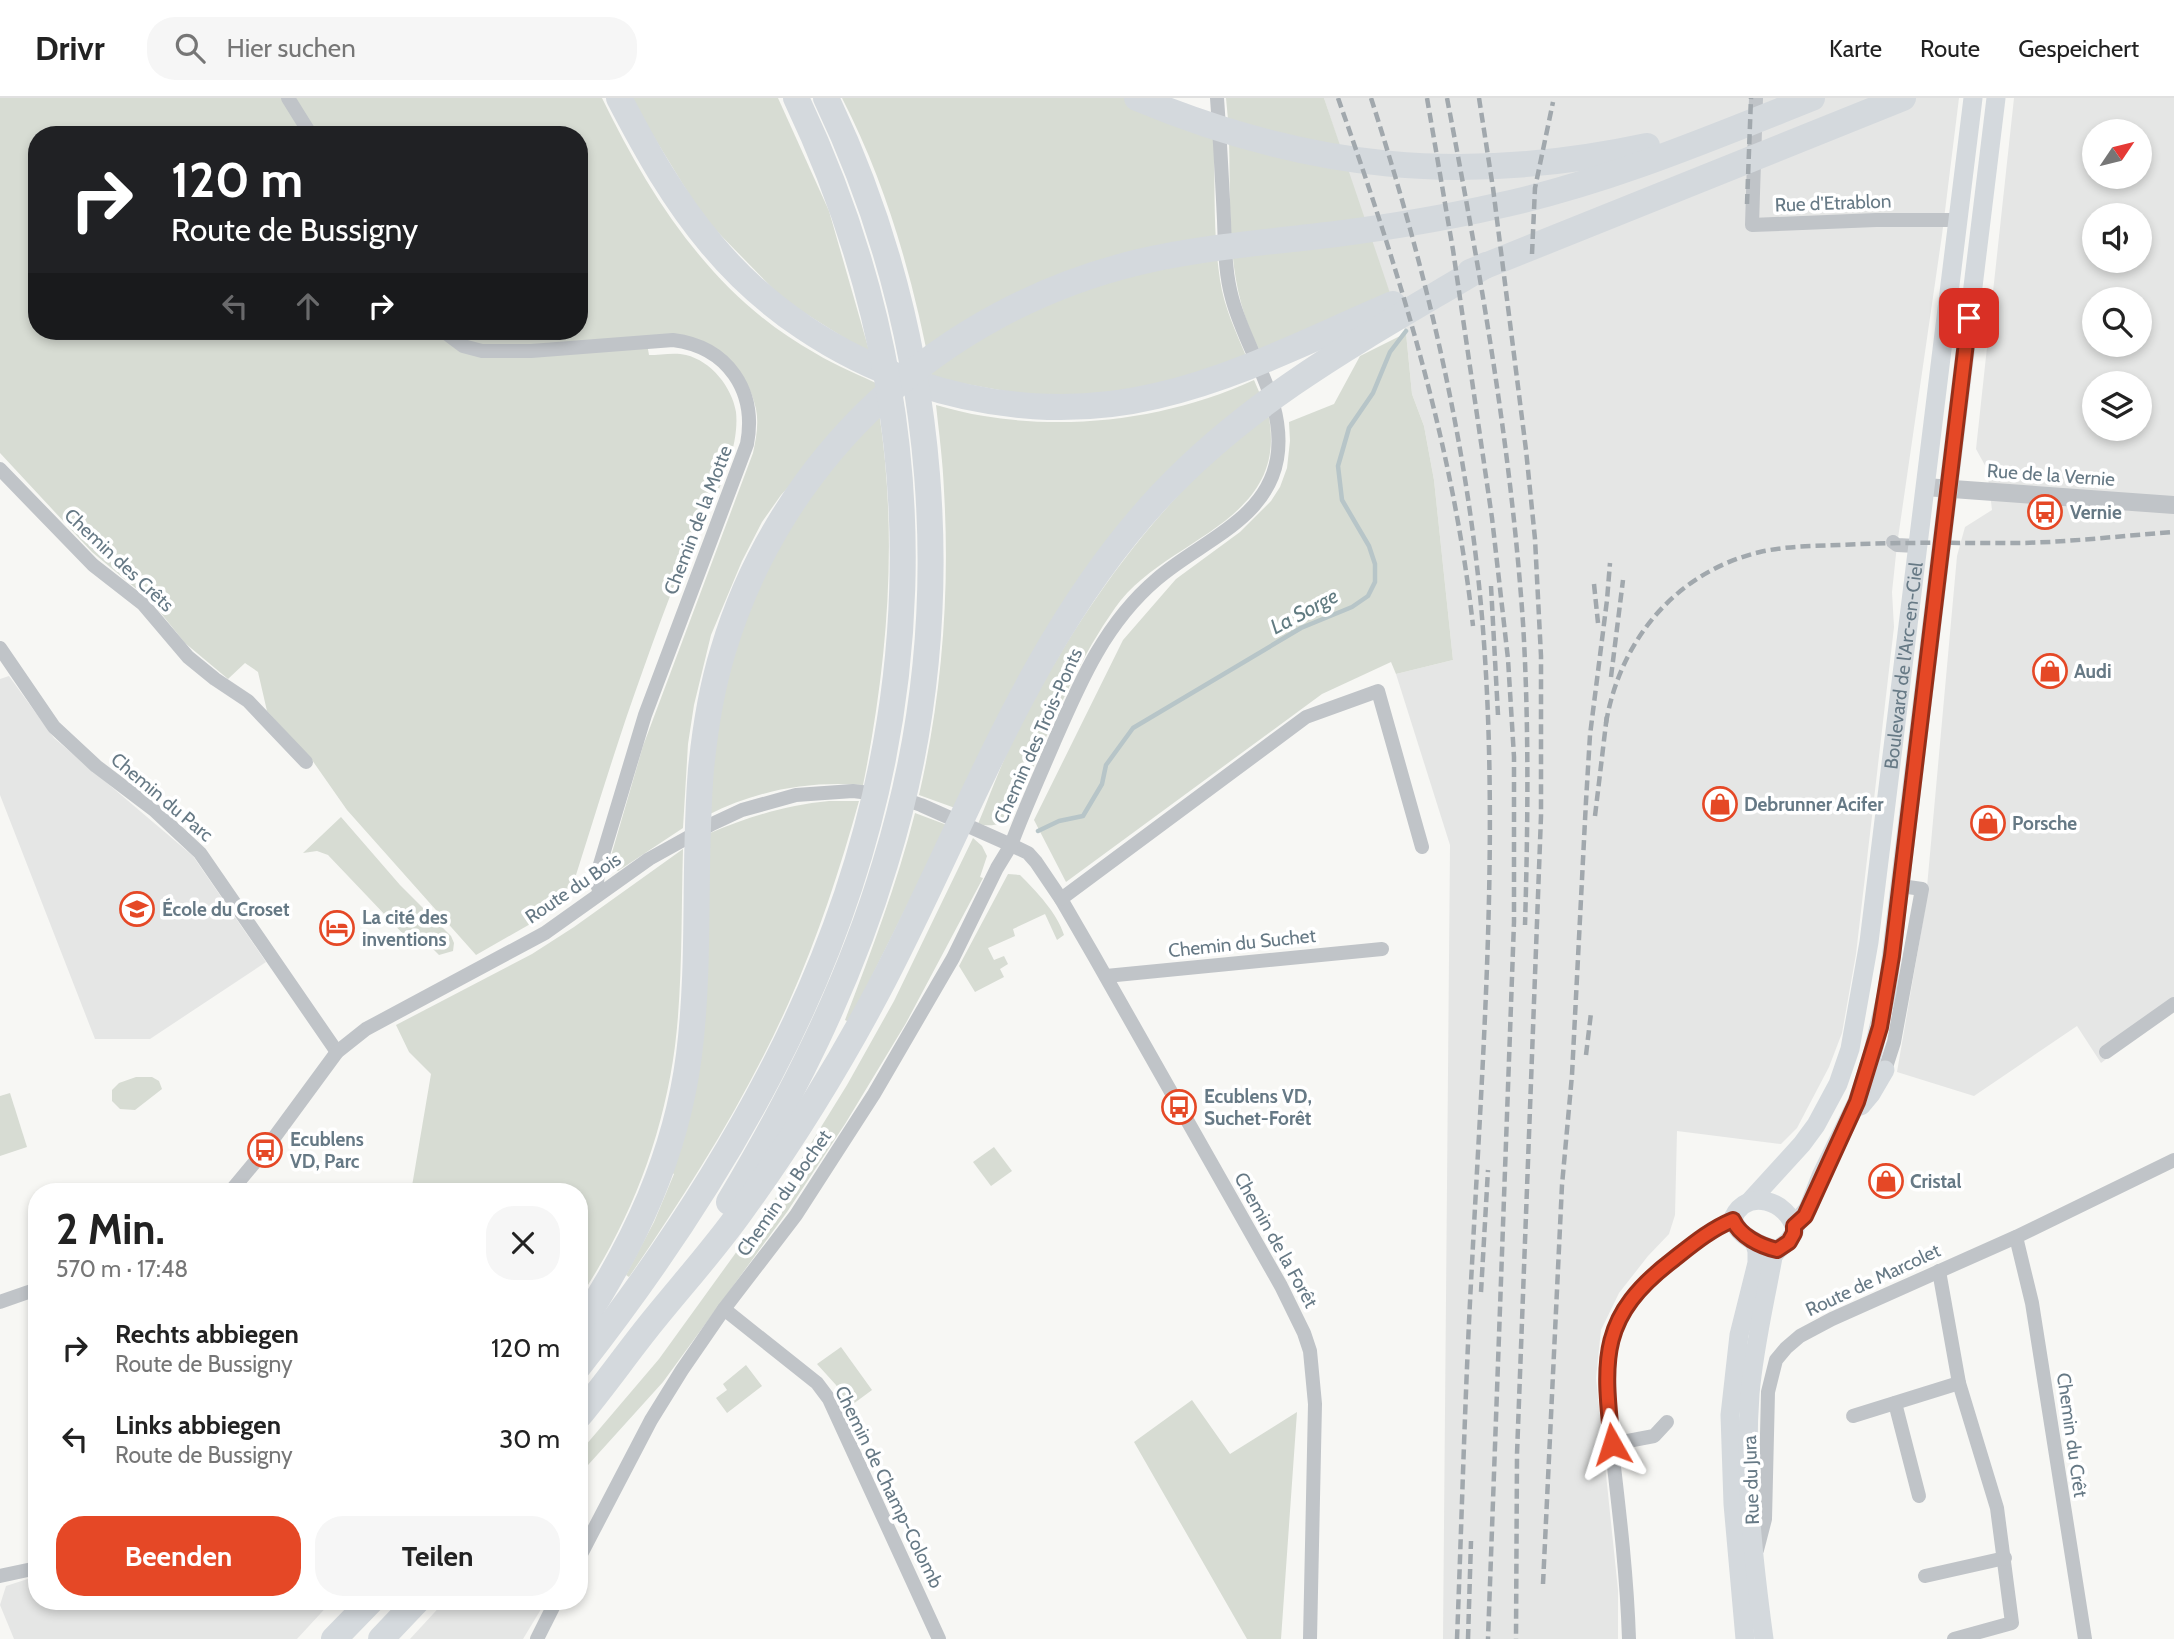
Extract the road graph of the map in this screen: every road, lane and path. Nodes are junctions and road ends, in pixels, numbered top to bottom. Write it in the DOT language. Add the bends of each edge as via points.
graph roads {
  1 [pos="288,98"];
  2 [pos="619,98"];
  3 [pos="796,98"];
  4 [pos="826,98"];
  5 [pos="1137,98"];
  6 [pos="1217,98"];
  7 [pos="1756,98"];
  8 [pos="1812,98"];
  9 [pos="1903,98"];
  10 [pos="1973,98"];
  11 [pos="1996,98"];
  12 [pos="305,126"];
  13 [pos="1721,132"];
  14 [pos="1958,220"];
  15 [pos="1486,265"];
  16 [pos="455,340"];
  17 [pos="0,469"];
  18 [pos="1924,487"];
  19 [pos="1948,488"];
  20 [pos="2174,505"];
  21 [pos="1893,542"];
  22 [pos="1916,546"];
  23 [pos="0,648"];
  24 [pos="306,762"];
  25 [pos="1011,845"];
  26 [pos="1422,847"];
  27 [pos="1901,886"];
  28 [pos="600,894"];
  29 [pos="1061,899"];
  30 [pos="1382,949"];
  31 [pos="1105,976"];
  32 [pos="2174,1004"];
  33 [pos="337,1052"];
  34 [pos="2106,1052"];
  35 [pos="1885,1070"];
  36 [pos="1840,1139"];
  37 [pos="2174,1160"];
  38 [pos="238,1183"];
  39 [pos="1751,1200"];
  40 [pos="1733,1220"];
  41 [pos="1794,1226"];
  42 [pos="2015,1237"];
  43 [pos="1755,1241"];
  44 [pos="1777,1250"];
  45 [pos="1939,1271"];
  46 [pos="28,1292"];
  47 [pos="0,1302"];
  48 [pos="724,1309"];
  49 [pos="588,1314"];
  50 [pos="646,1330"];
  51 [pos="588,1354"];
  52 [pos="1959,1383"];
  53 [pos="1895,1403"];
  54 [pos="588,1404"];
  55 [pos="1853,1416"];
  56 [pos="1667,1422"];
  57 [pos="1612,1444"];
  58 [pos="1919,1496"];
  59 [pos="588,1541"];
  60 [pos="1755,1558"];
  61 [pos="2005,1558"];
  62 [pos="28,1571"];
  63 [pos="0,1576"];
  64 [pos="1925,1577"];
  65 [pos="356,1610"];
  66 [pos="362,1610"];
  67 [pos="409,1610"];
  68 [pos="552,1610"];
  69 [pos="332,1639"];
  70 [pos="382,1639"];
  71 [pos="537,1639"];
  72 [pos="939,1639"];
  73 [pos="1310,1639"];
  74 [pos="1629,1639"];
  75 [pos="1745,1639"];
  76 [pos="1764,1639"];
  77 [pos="1954,1639"];
  78 [pos="2085,1639"];
  1 -- 12 [label="street"];
  2 -- 15 [label="highway" via="665,181 713,247 770,303 829,344 889,373 968,398 1069,407 1154,397 1219,378"];
  3 -- 51 [label="highway" via="829,172 860,260 882,344 898,451 904,543 893,704 859,856 807,998 728,1150 647,1276"];
  4 -- 50 [label="highway" via="886,252 908,338 925,449 931,542 920,706 903,799 868,917 817,1041 745,1174"];
  5 -- 13 [label="highway" via="1284,148 1410,167 1532,165"];
  6 -- 25 [label="street, Chemin des Trois-Ponts" via="1229,285 1273,403 1279,438 1275,468 1265,492 1247,514 1157,578 1118,618 1082,676"];
  7 -- 14 [label="street, Rue d'Etrablon" via="1752,225"];
  8 -- 13 [label="highway"];
  9 -- 15 [label="highway"];
  10 -- 14 [label="main road, Boulevard de l'Arc-en-Ciel"];
  11 -- 19 [label="main road, Boulevard de l'Arc-en-Ciel"];
  13 -- 49 [label="highway" via="1581,185 1498,206 1380,228 1173,255 1115,268 994,316 926,360 865,414 791,503 768,541 736,613 705,730 693,1012 673,1135 646,1211"];
  14 -- 18 [label="main road, Boulevard de l'Arc-en-Ciel"];
  15 -- 50 [label="highway" via="1305,374 1242,419 1163,493 1097,573 1042,658 877,992 801,1124 741,1213"];
  16 -- 28 [label="street, Chemin de la Motte" via="482,351 673,340 695,344 730,369 748,405 747,444 636,742 598,871"];
  17 -- 24 [label="street, Chemin des Crêts" via="93,565 143,604 188,657 248,701"];
  18 -- 19 [label="street, Rue de la Vernie"];
  18 -- 22 [label="main road, Boulevard de l'Arc-en-Ciel"];
  19 -- 20 [label="street, Rue de la Vernie"];
  19 -- 27 [label="main road, Boulevard de l'Arc-en-Ciel"];
  21 -- 22 [label="street"];
  22 -- 39 [label="main road, Boulevard de l'Arc-en-Ciel" via="1869,942 1850,1049 1839,1084 1816,1125"];
  23 -- 33 [label="street, Chemin du Parc" via="54,727 200,853"];
  25 -- 28 [label="street, Route du Bois" via="889,795 853,791 796,795 712,824 649,859"];
  25 -- 29 [label="street, Chemin de la Forêt" via="1032,857"];
  25 -- 48 [label="street, Chemin du Bochet" via="953,958 874,1094 796,1215"];
  26 -- 29 [label="street" via="1378,691 1306,717"];
  27 -- 35 [label="street" via="1922,889"];
  27 -- 36 [label="main road, Boulevard de l'Arc-en-Ciel" via="1880,1027 1857,1102"];
  28 -- 33 [label="street, Route du Bois" via="545,933 366,1029"];
  29 -- 31 [label="street, Chemin de la Forêt"];
  30 -- 31 [label="street, Chemin du Suchet"];
  31 -- 73 [label="street, Chemin de la Forêt" via="1304,1332 1313,1367 1315,1404"];
  32 -- 34 [label="street"];
  33 -- 38 [label="street, Route du Bois"];
  35 -- 36 [label="main road"];
  36 -- 41 [label="main road, Boulevard de l'Arc-en-Ciel" via="1808,1209"];
  37 -- 42 [label="street, Route de Marcolet"];
  39 -- 40 [label="main road"];
  39 -- 41 [label="main road" via="1774,1205"];
  40 -- 43 [label="main road"];
  40 -- 57 [label="street" via="1710,1231 1657,1272 1622,1312 1605,1371"];
  41 -- 44 [label="main road" via="1789,1242"];
  42 -- 45 [label="street, Route de Marcolet"];
  42 -- 78 [label="street, Chemin du Crêt" via="2032,1303"];
  43 -- 44 [label="main road"];
  43 -- 75 [label="main road" via="1757,1263 1732,1385 1730,1447"];
  44 -- 60 [label="main road, Rue du Jura" via="1753,1364 1748,1438"];
  45 -- 52 [label="street"];
  45 -- 60 [label="street, Route de Marcolet" via="1800,1336 1776,1360 1768,1392 1765,1519"];
  46 -- 47 [label="street"];
  48 -- 59 [label="street, Chemin du Bochet" via="651,1420"];
  48 -- 72 [label="street, Chemin de Champ-Colomb" via="801,1369 829,1399"];
  50 -- 54 [label="highway"];
  52 -- 53 [label="street"];
  52 -- 61 [label="street" via="1997,1508"];
  53 -- 55 [label="street"];
  53 -- 58 [label="street"];
  56 -- 57 [label="street" via="1654,1436"];
  57 -- 74 [label="street"];
  60 -- 76 [label="main road, Rue du Jura"];
  61 -- 64 [label="street"];
  61 -- 77 [label="street" via="2012,1623"];
  62 -- 63 [label="street"];
  65 -- 69 [label="highway"];
  66 -- 69 [label="highway"];
  67 -- 70 [label="highway"];
  68 -- 71 [label="street"];
}
